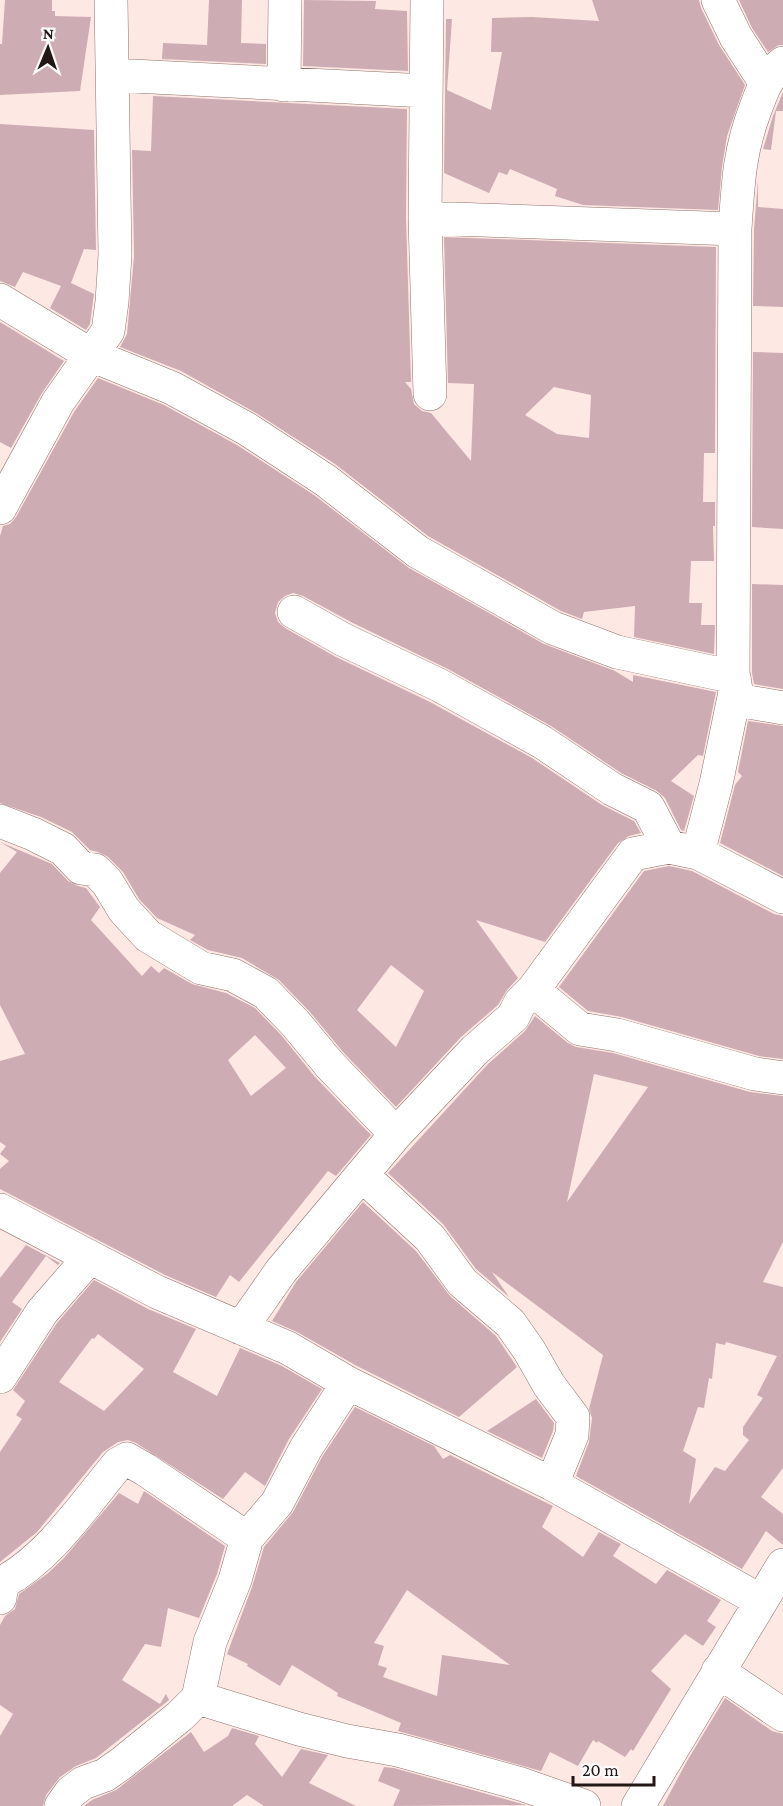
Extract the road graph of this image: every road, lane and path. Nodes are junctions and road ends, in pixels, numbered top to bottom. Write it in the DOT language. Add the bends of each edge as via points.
graph roads {
  1 [pos="111,0"];
  2 [pos="285,0"];
  3 [pos="427,0"];
  4 [pos="718,0"];
  5 [pos="774,73"];
  6 [pos="113,75"];
  7 [pos="284,85"];
  8 [pos="426,91"];
  9 [pos="424,218"];
  10 [pos="735,229"];
  11 [pos="0,300"];
  12 [pos="92,355"];
  13 [pos="430,394"];
  14 [pos="0,508"];
  15 [pos="294,612"];
  16 [pos="734,677"];
  17 [pos="783,708"];
  18 [pos="1,824"];
  19 [pos="683,850"];
  20 [pos="783,897"];
  21 [pos="534,990"];
  22 [pos="783,1078"];
  23 [pos="396,1134"];
  24 [pos="362,1175"];
  25 [pos="0,1210"];
  26 [pos="90,1257"];
  27 [pos="241,1328"];
  28 [pos="0,1377"];
  29 [pos="348,1383"];
  30 [pos="552,1484"];
  31 [pos="247,1538"];
  32 [pos="783,1565"];
  33 [pos="0,1598"];
  34 [pos="761,1601"];
  35 [pos="718,1671"];
  36 [pos="198,1698"];
  37 [pos="783,1715"];
  38 [pos="62,1806"];
  39 [pos="584,1806"];
  40 [pos="638,1806"];
  1 -- 6 [label="street"];
  2 -- 7 [label="street"];
  3 -- 8 [label="street"];
  4 -- 5 [label="street" via="736,37"];
  5 -- 10 [label="street" via="743,146"];
  6 -- 7 [label="street"];
  6 -- 12 [label="street" via="112,302 108,331"];
  7 -- 8 [label="street"];
  8 -- 9 [label="street"];
  9 -- 10 [label="street"];
  9 -- 13 [label="street"];
  10 -- 16 [label="street"];
  11 -- 12 [label="street"];
  12 -- 14 [label="street" via="58,402"];
  12 -- 16 [label="street" via="172,388 247,429 325,480 418,552 553,628 617,652"];
  15 -- 19 [label="street" via="542,742 612,789 648,807"];
  16 -- 17 [label="street" via="736,691 743,701"];
  16 -- 19 [label="street" via="732,710 716,784"];
  18 -- 23 [label="street" via="33,834 63,849 81,868 95,870 148,936 201,968 233,975 266,993"];
  19 -- 20 [label="street"];
  19 -- 21 [label="street" via="633,854"];
  21 -- 22 [label="street" via="580,1029"];
  21 -- 23 [label="street" via="520,1003 513,1017 475,1050"];
  23 -- 24 [label="street"];
  24 -- 27 [label="street" via="281,1271"];
  24 -- 30 [label="street" via="430,1238 462,1281 510,1323 573,1417 572,1435"];
  25 -- 26 [label="street"];
  26 -- 27 [label="street" via="157,1292"];
  26 -- 28 [label="street" via="42,1312"];
  27 -- 29 [label="street" via="288,1348"];
  29 -- 30 [label="street"];
  29 -- 31 [label="street" via="306,1448 277,1503"];
  30 -- 34 [label="street"];
  31 -- 33 [label="street" via="127,1459 118,1464 35,1560 2,1583"];
  31 -- 36 [label="street" via="210,1642"];
  32 -- 34 [label="street"];
  34 -- 35 [label="street"];
  35 -- 37 [label="street"];
  35 -- 40 [label="street"];
  36 -- 38 [label="street" via="122,1763 105,1775 83,1782"];
  36 -- 39 [label="street" via="299,1729 398,1750 521,1784"];
}
